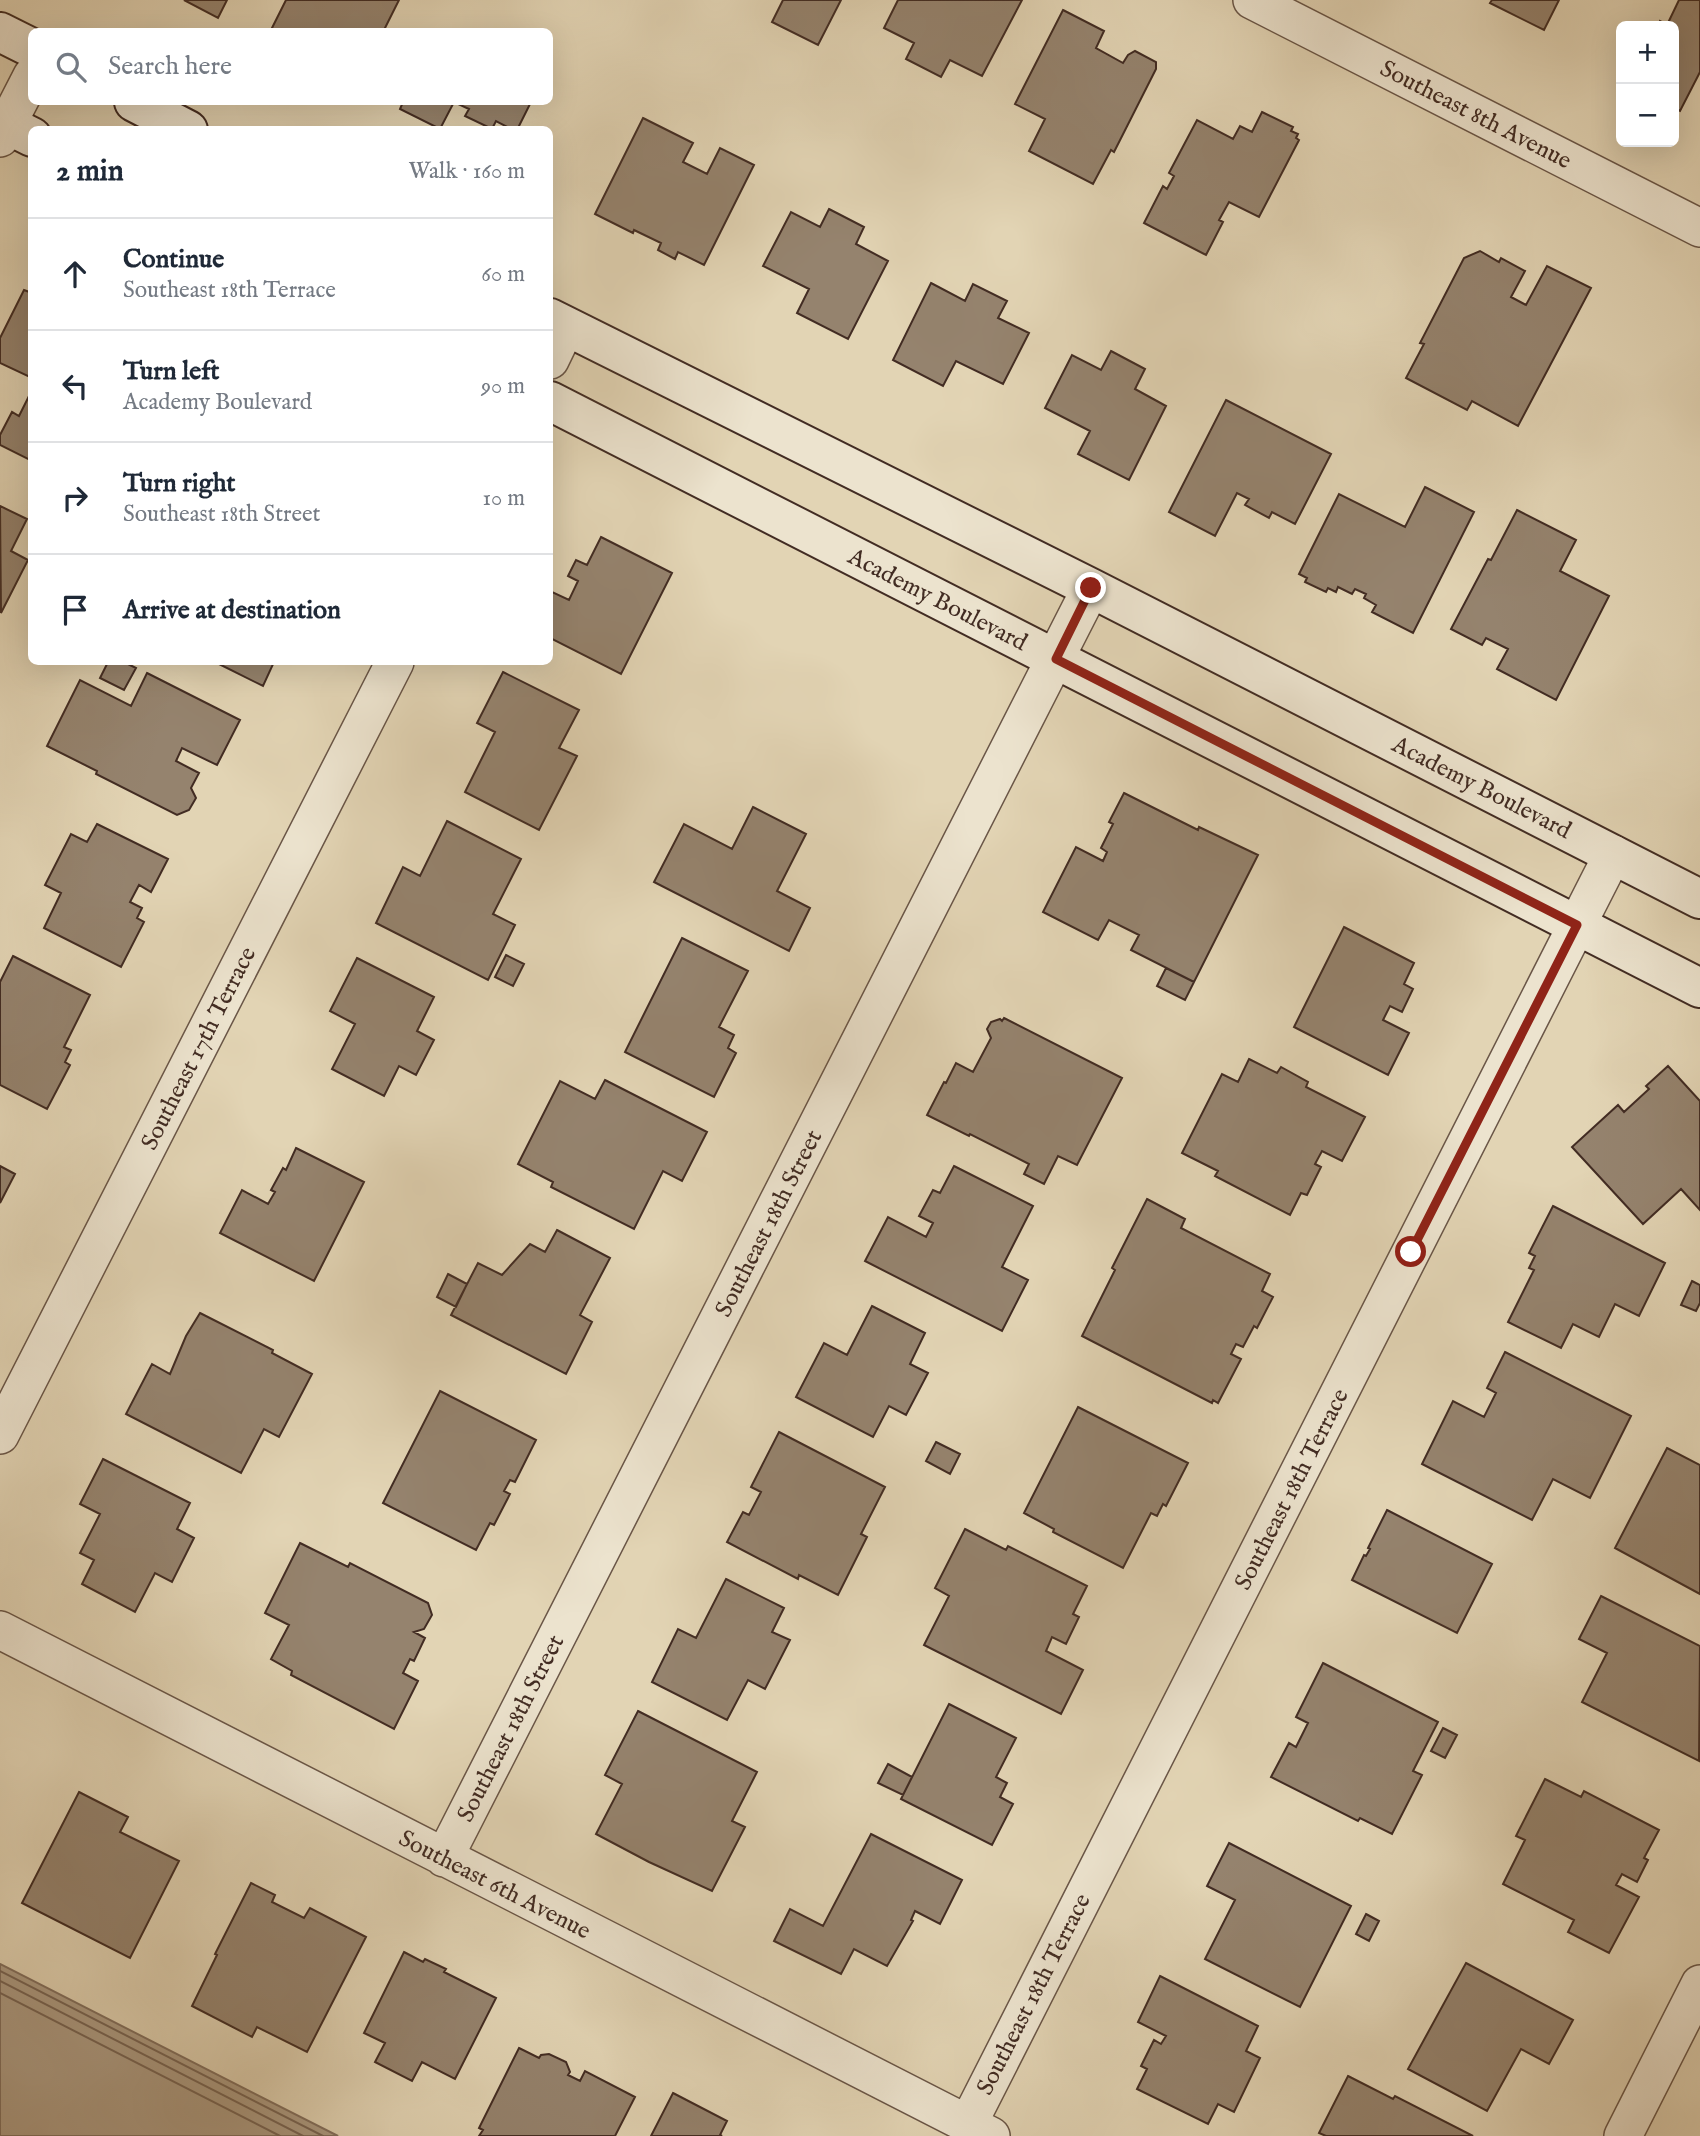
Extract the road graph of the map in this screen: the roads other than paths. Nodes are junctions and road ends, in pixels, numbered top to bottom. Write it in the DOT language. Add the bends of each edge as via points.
graph roads {
  1 [pos="1252,0"];
  2 [pos="0,32"];
  3 [pos="28,46"];
  4 [pos="28,86"];
  5 [pos="140,105"];
  6 [pos="180,126"];
  7 [pos="10,130"];
  8 [pos="1700,228"];
  9 [pos="555,335"];
  10 [pos="553,403"];
  11 [pos="1091,588"];
  12 [pos="1056,659"];
  13 [pos="393,665"];
  14 [pos="1614,854"];
  15 [pos="1700,899"];
  16 [pos="1577,925"];
  17 [pos="1700,988"];
  18 [pos="0,1435"];
  19 [pos="0,1630"];
  20 [pos="444,1858"];
  21 [pos="1700,1984"];
  22 [pos="979,2130"];
  23 [pos="1623,2136"];
  1 -- 8 [label="street, Southeast 8th Avenue"];
  2 -- 3 [label="street"];
  4 -- 7 [label="street"];
  5 -- 6 [label="street"];
  9 -- 11 [label="street, Academy Boulevard"];
  10 -- 12 [label="street, Academy Boulevard"];
  11 -- 12 [label="street, Southeast 18th Street"];
  11 -- 14 [label="street, Academy Boulevard"];
  12 -- 16 [label="street, Academy Boulevard"];
  12 -- 20 [label="street, Southeast 18th Street"];
  13 -- 18 [label="street, Southeast 17th Terrace"];
  14 -- 15 [label="street, Academy Boulevard"];
  14 -- 16 [label="street, Southeast 18th Terrace"];
  16 -- 17 [label="street, Academy Boulevard"];
  16 -- 22 [label="street, Southeast 18th Terrace"];
  19 -- 20 [label="street, Southeast 6th Avenue"];
  20 -- 22 [label="street, Southeast 6th Avenue"];
  21 -- 23 [label="street"];
}
